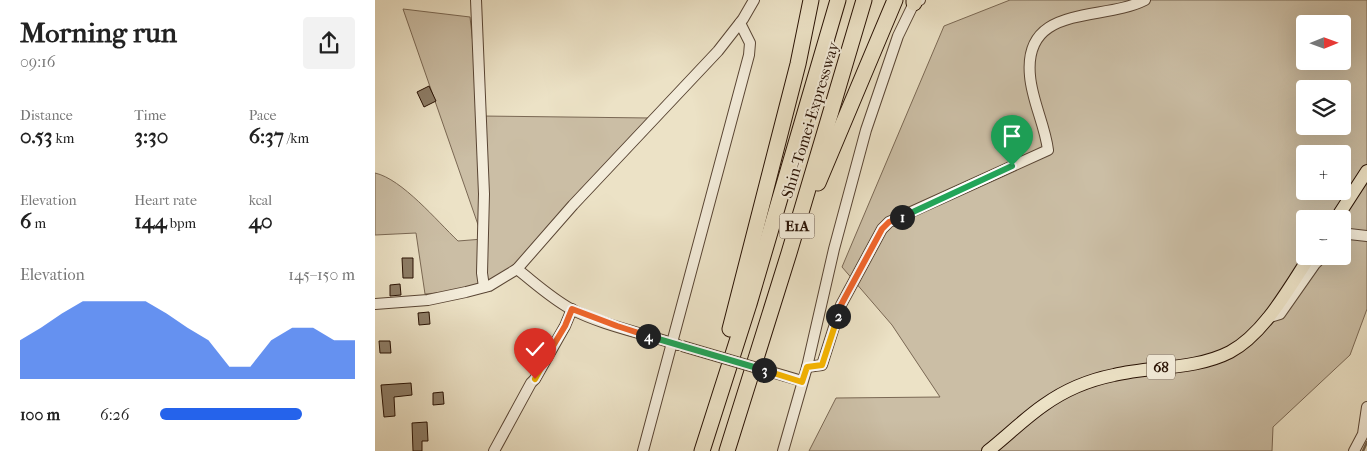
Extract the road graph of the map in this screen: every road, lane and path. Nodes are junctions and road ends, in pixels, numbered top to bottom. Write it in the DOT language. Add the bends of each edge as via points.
graph roads {
  1 [pos="476,0"];
  2 [pos="754,0"];
  3 [pos="811,0"];
  4 [pos="838,0"];
  5 [pos="864,0"];
  6 [pos="895,0"];
  7 [pos="1145,0"];
  8 [pos="916,1"];
  9 [pos="740,23"];
  10 [pos="1367,171"];
  11 [pos="1342,210"];
  12 [pos="1351,234"];
  13 [pos="1367,236"];
  14 [pos="789,253"];
  15 [pos="1304,265"];
  16 [pos="1314,265"];
  17 [pos="517,270"];
  18 [pos="484,287"];
  19 [pos="375,304"];
  20 [pos="572,309"];
  21 [pos="1267,318"];
  22 [pos="677,344"];
  23 [pos="807,367"];
  24 [pos="802,382"];
  25 [pos="1367,407"];
  26 [pos="494,451"];
  27 [pos="643,451"];
  28 [pos="697,451"];
  29 [pos="702,451"];
  30 [pos="727,451"];
  31 [pos="783,451"];
  32 [pos="988,451"];
  33 [pos="1354,451"];
  1 -- 18 [label="street" via="484,194"];
  2 -- 9 [label="street"];
  3 -- 28 [label="highway" via="739,299"];
  4 -- 29 [label="highway, Shin-Tomei Expressway / E1A" via="749,304"];
  5 -- 14 [label="highway, Shin-Tomei Expressway / E1A"];
  6 -- 14 [label="highway"];
  7 -- 23 [label="street" via="1062,20 1044,30 1034,43 1029,74 1048,150 889,222 882,229 841,305 822,365"];
  8 -- 23 [label="street" via="898,36 866,130"];
  9 -- 17 [label="street"];
  9 -- 22 [label="street" via="750,43 749,55"];
  10 -- 11 [label="main road"];
  12 -- 13 [label="street"];
  14 -- 30 [label="highway, Shin-Tomei Expressway / E1A"];
  15 -- 21 [label="main road, 68"];
  16 -- 21 [label="street" via="1280,314"];
  17 -- 18 [label="street"];
  17 -- 20 [label="street"];
  18 -- 19 [label="street" via="428,300"];
  20 -- 22 [label="street"];
  20 -- 26 [label="street"];
  21 -- 32 [label="main road, 68" via="1248,339 1230,352 1205,361 1116,374 1085,382 1044,405"];
  22 -- 24 [label="street, bridge"];
  22 -- 27 [label="street"];
  23 -- 24 [label="street"];
  24 -- 31 [label="street"];
  25 -- 33 [label="street" via="1363,434"];
}
